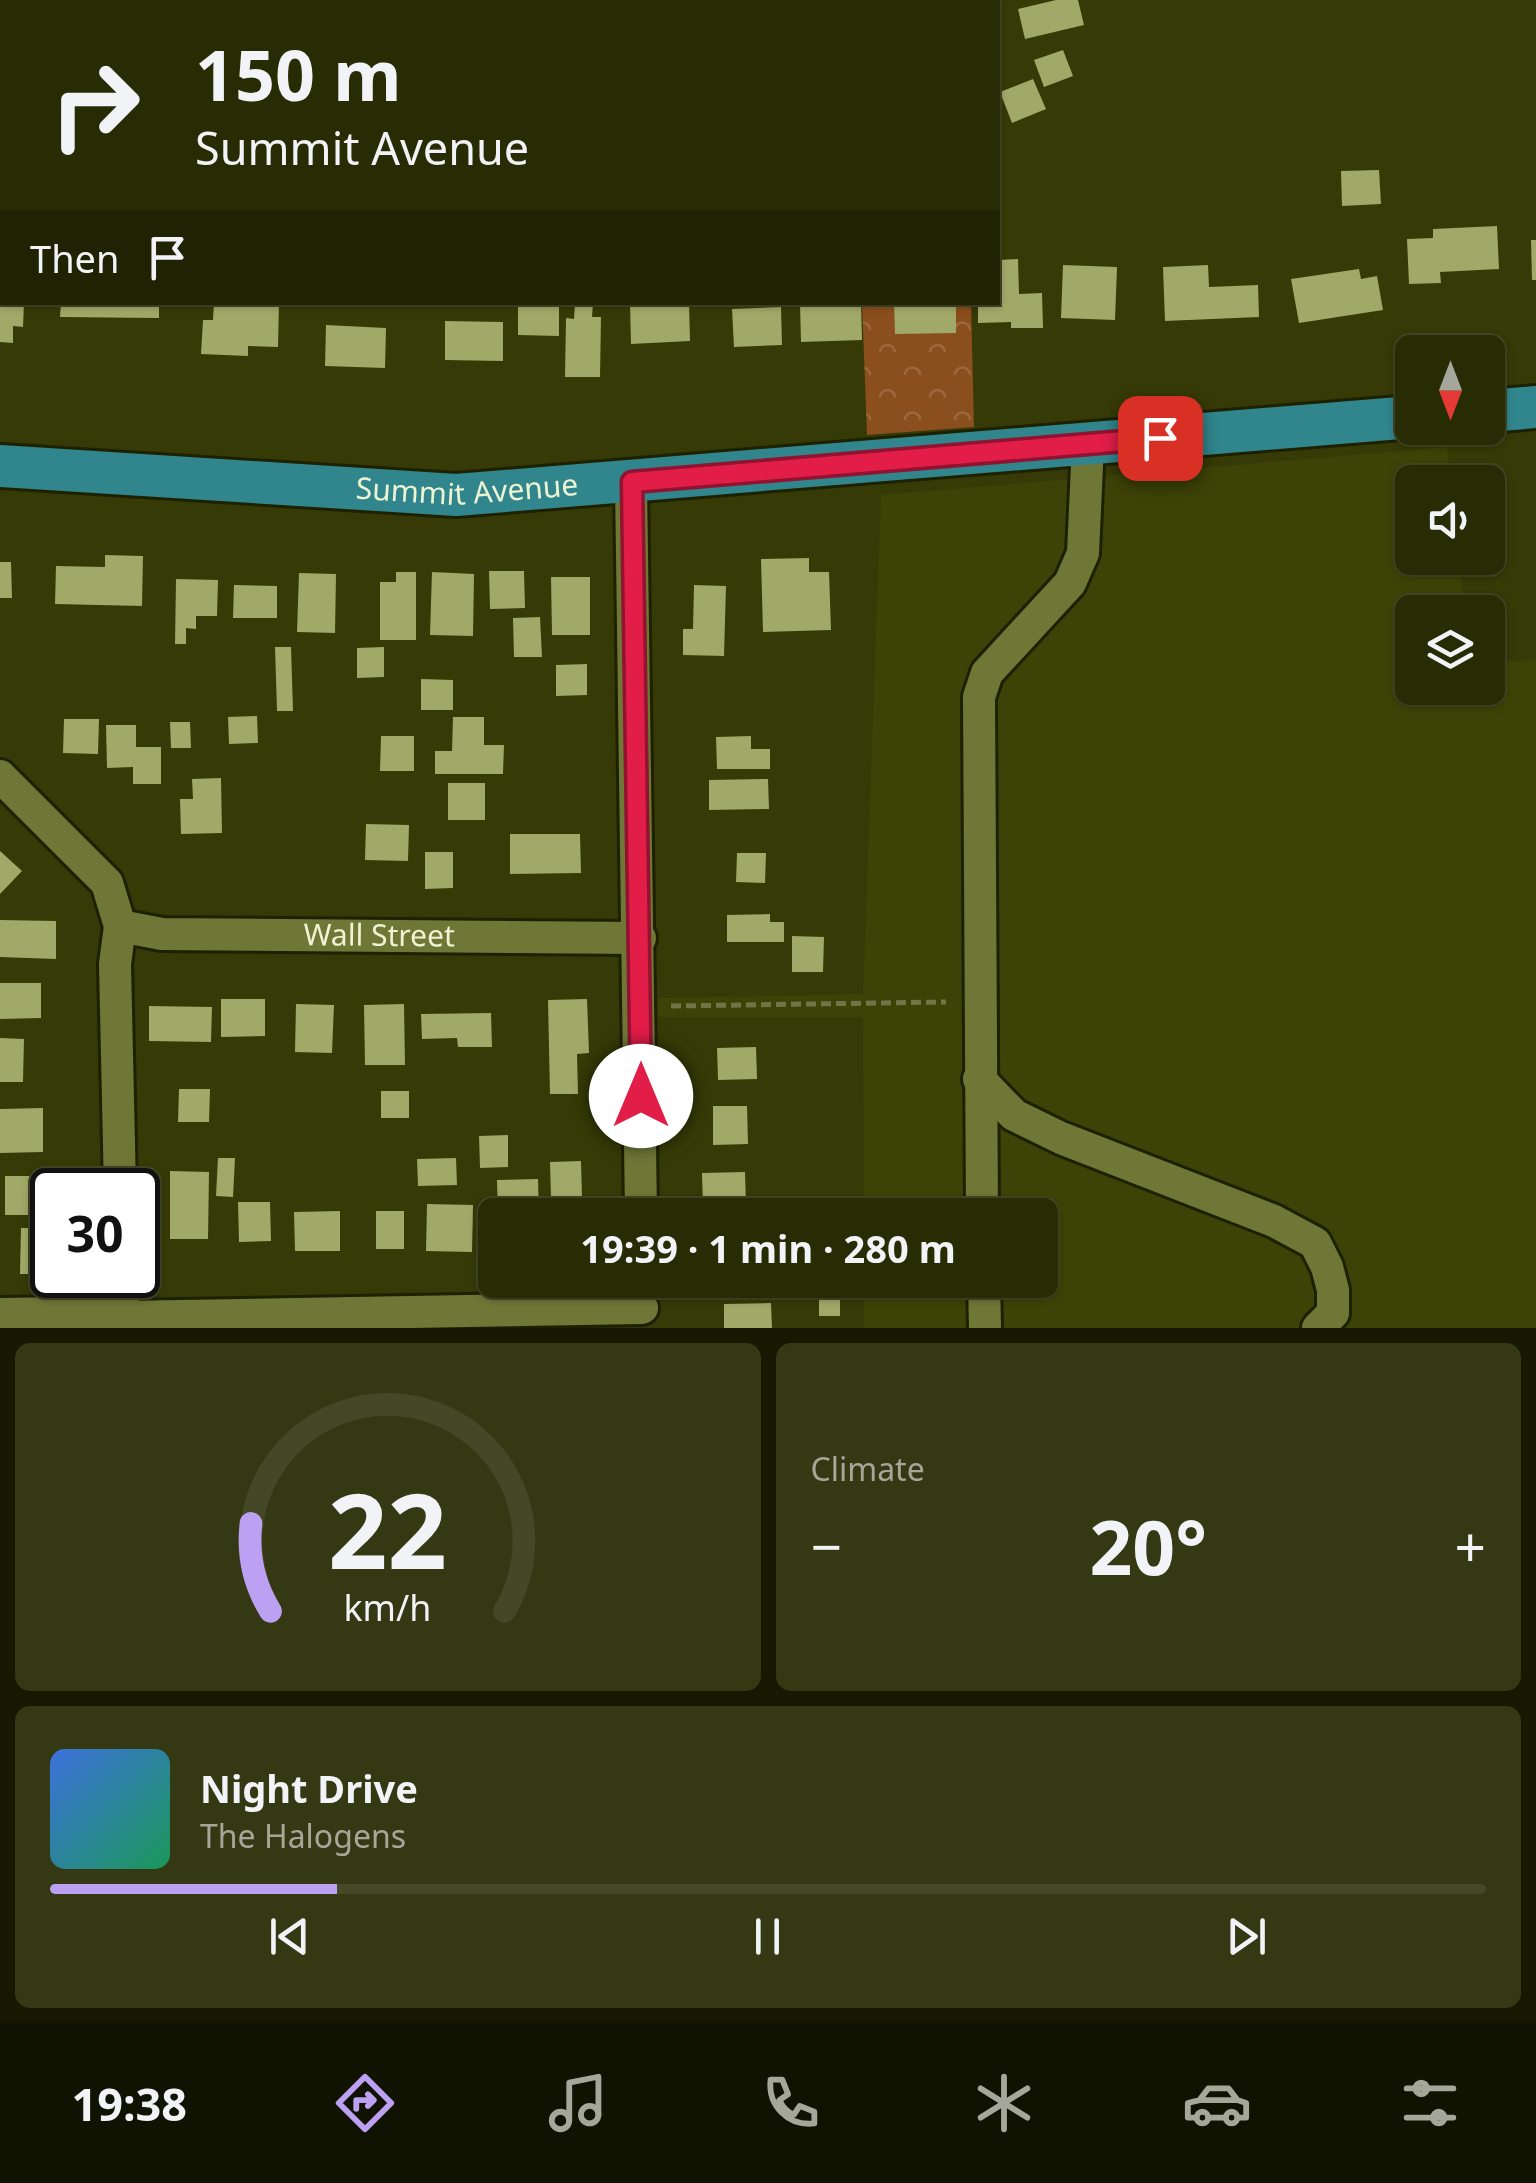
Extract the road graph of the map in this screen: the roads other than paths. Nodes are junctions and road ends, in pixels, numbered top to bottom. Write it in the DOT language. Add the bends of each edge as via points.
graph roads {
  1 [pos="1536,407"];
  2 [pos="1505,410"];
  3 [pos="1395,418"];
  4 [pos="1088,444"];
  5 [pos="0,466"];
  6 [pos="632,482"];
  7 [pos="0,776"];
  8 [pos="120,926"];
  9 [pos="640,938"];
  10 [pos="979,1079"];
  11 [pos="120,1168"];
  12 [pos="641,1198"];
  13 [pos="982,1198"];
  14 [pos="122,1298"];
  15 [pos="984,1298"];
  16 [pos="642,1305"];
  17 [pos="0,1314"];
  18 [pos="123,1323"];
  19 [pos="985,1328"];
  20 [pos="1318,1328"];
  1 -- 2 [label="main road"];
  3 -- 4 [label="main road, Summit Avenue"];
  4 -- 6 [label="main road, Summit Avenue"];
  4 -- 10 [label="street" via="1084,552 1070,582 987,673 979,697"];
  5 -- 6 [label="main road, Summit Avenue" via="456,495"];
  6 -- 9 [label="street"];
  7 -- 8 [label="street" via="106,883"];
  8 -- 9 [label="street, Wall Street" via="162,934"];
  8 -- 11 [label="street"];
  9 -- 12 [label="street"];
  10 -- 13 [label="street"];
  10 -- 20 [label="street" via="1014,1115 1316,1243 1333,1290 1333,1313"];
  14 -- 18 [label="street"];
  15 -- 19 [label="street"];
  16 -- 18 [label="street"];
  17 -- 18 [label="street" via="68,1313"];
}
